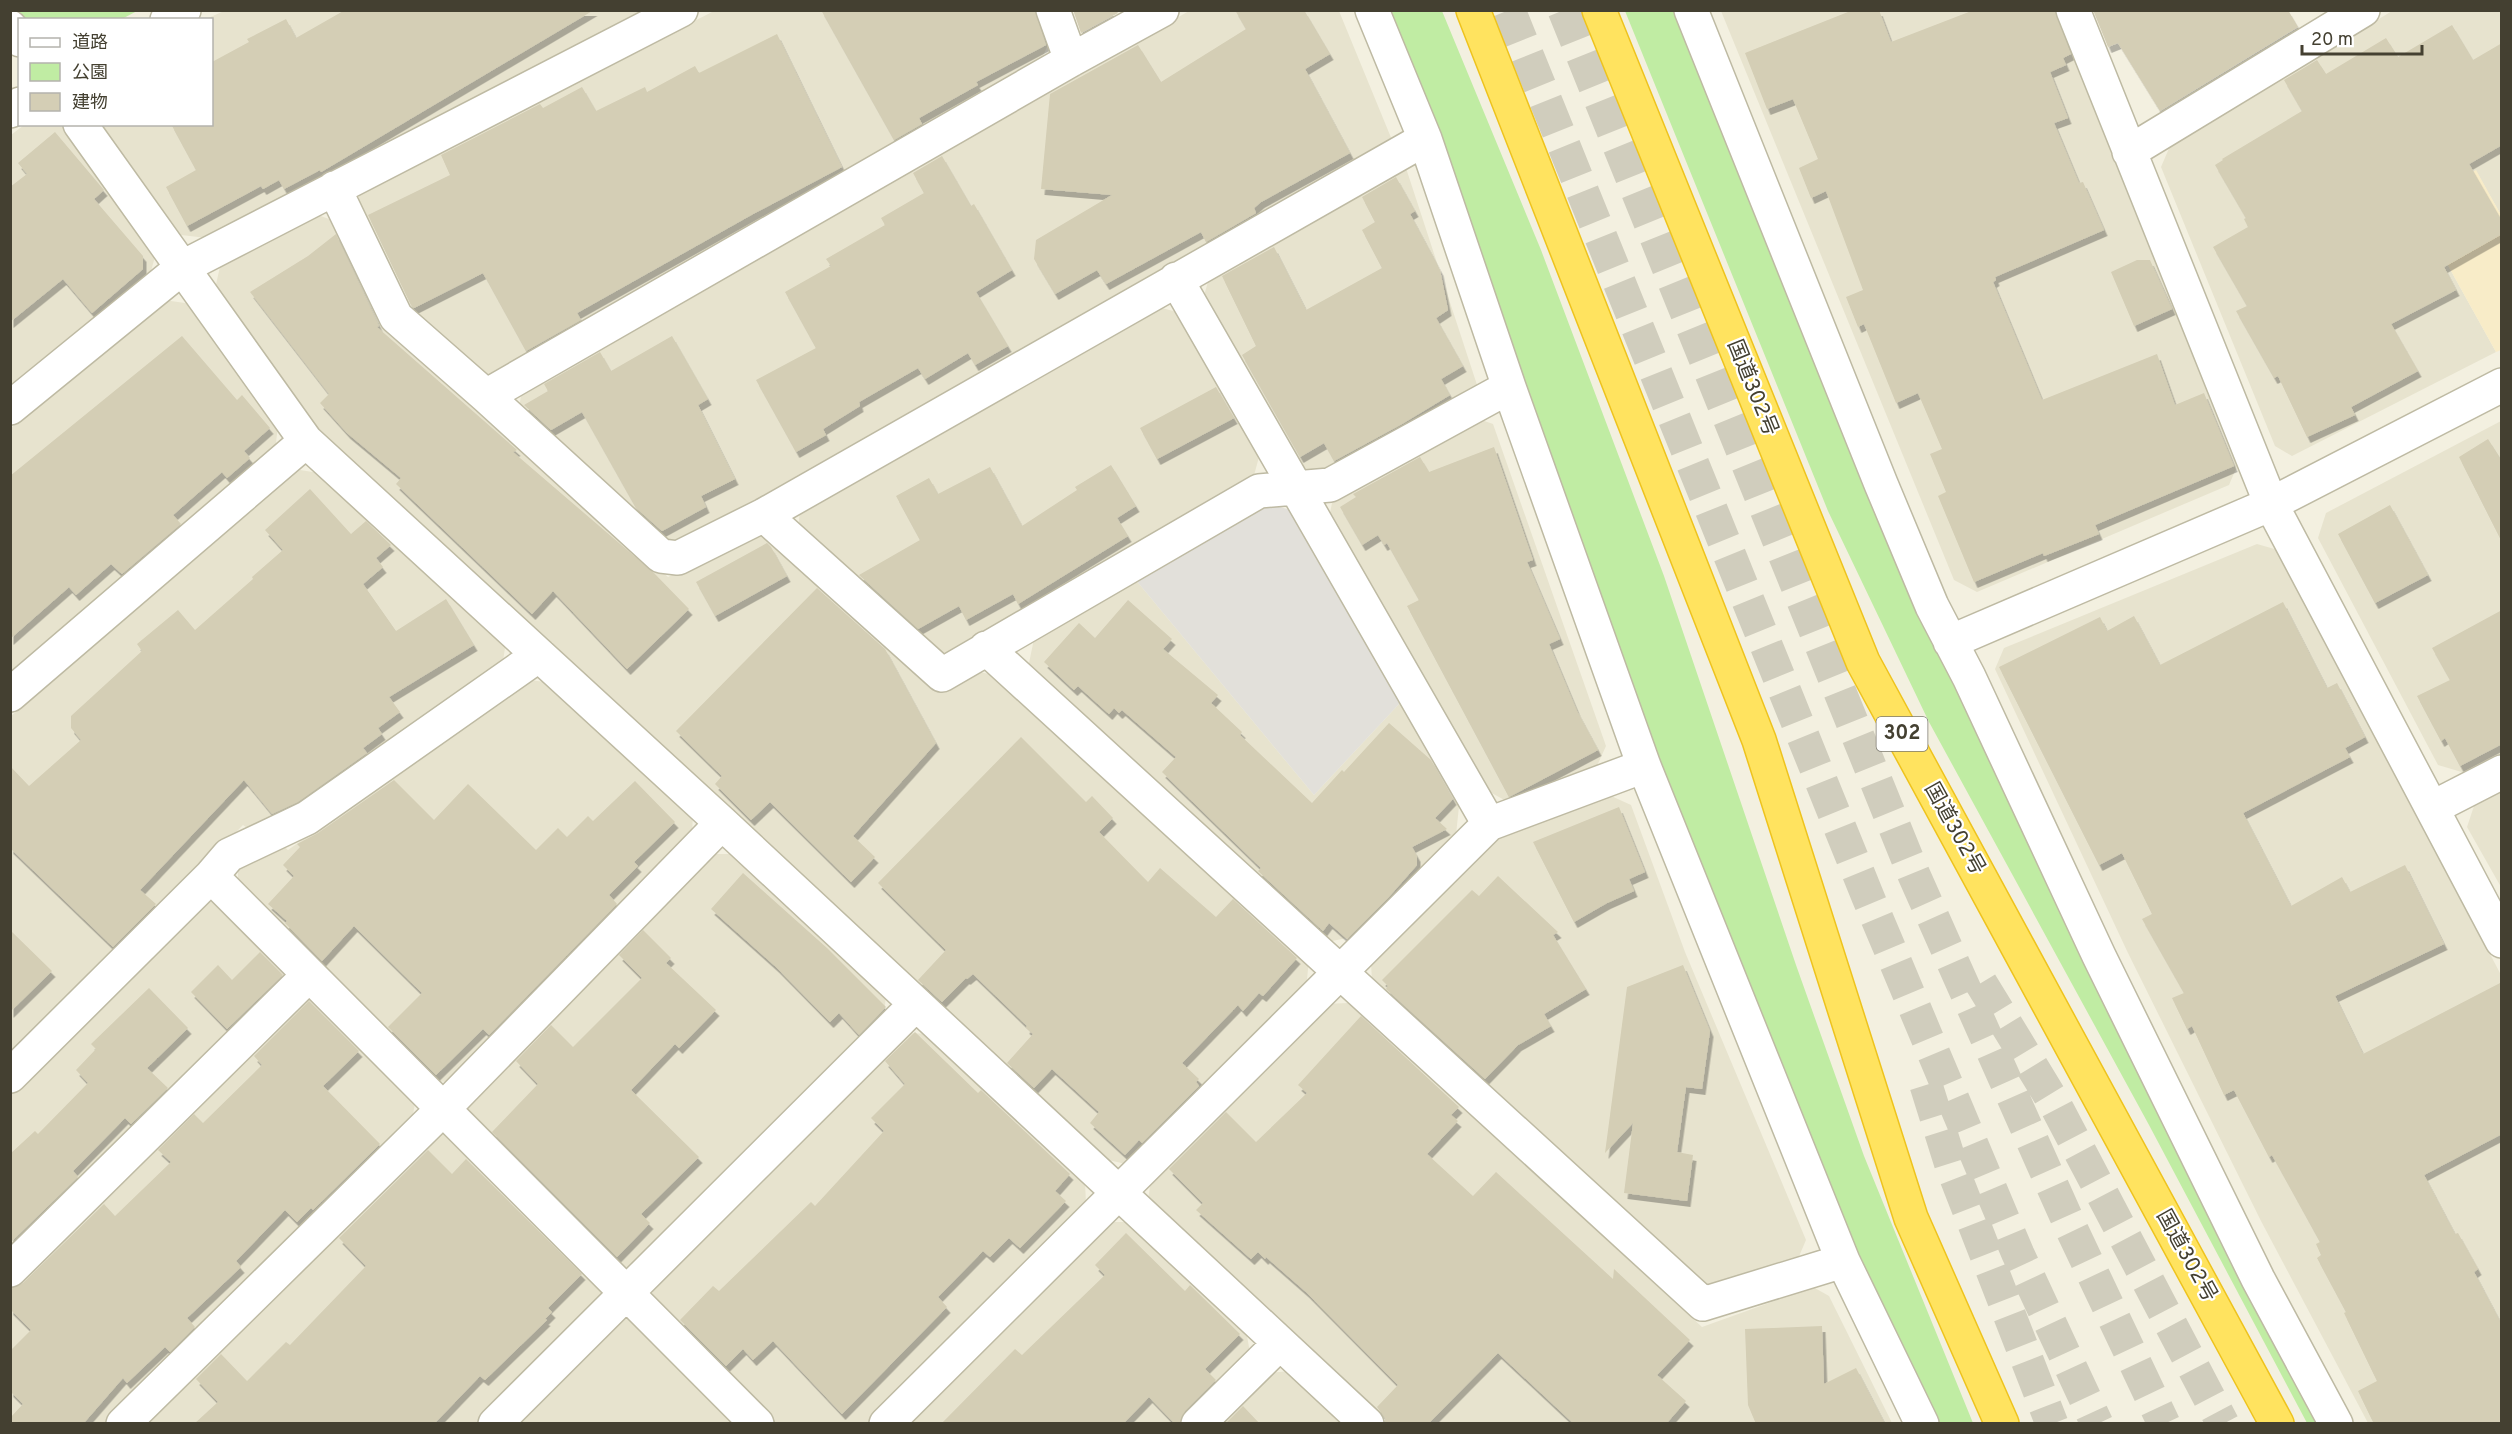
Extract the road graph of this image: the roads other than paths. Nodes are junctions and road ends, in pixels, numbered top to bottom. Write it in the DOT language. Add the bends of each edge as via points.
graph roads {
  1 [pos="184,10"];
  2 [pos="681,10"];
  3 [pos="1053,10"];
  4 [pos="1162,10"];
  5 [pos="1372,10"];
  6 [pos="1473,10"];
  7 [pos="1599,10"];
  8 [pos="1691,10"];
  9 [pos="2073,10"];
  10 [pos="2363,10"];
  11 [pos="170,18"];
  12 [pos="1071,60"];
  13 [pos="81,126"];
  14 [pos="1425,139"];
  15 [pos="2129,152"];
  16 [pos="334,188"];
  17 [pos="183,267"];
  18 [pos="1176,279"];
  19 [pos="2502,385"];
  20 [pos="1509,387"];
  21 [pos="486,396"];
  22 [pos="10,408"];
  23 [pos="306,441"];
  24 [pos="1297,489"];
  25 [pos="2271,504"];
  26 [pos="764,515"];
  27 [pos="1950,642"];
  28 [pos="986,648"];
  29 [pos="539,655"];
  30 [pos="10,695"];
  31 [pos="1644,766"];
  32 [pos="2502,772"];
  33 [pos="2432,808"];
  34 [pos="722,823"];
  35 [pos="1489,824"];
  36 [pos="211,876"];
  37 [pos="2502,941"];
  38 [pos="1340,973"];
  39 [pos="309,975"];
  40 [pos="916,1004"];
  41 [pos="10,1076"];
  42 [pos="443,1109"];
  43 [pos="1118,1192"];
  44 [pos="1843,1262"];
  45 [pos="10,1270"];
  46 [pos="629,1293"];
  47 [pos="1280,1343"];
  48 [pos="123,1424"];
  49 [pos="495,1424"];
  50 [pos="757,1424"];
  51 [pos="886,1424"];
  52 [pos="1198,1424"];
  53 [pos="1367,1424"];
  54 [pos="1922,1424"];
  55 [pos="2002,1424"];
  56 [pos="2277,1424"];
  57 [pos="2336,1424"];
  1 -- 11 [label="street"];
  2 -- 16 [label="street"];
  3 -- 12 [label="street"];
  4 -- 12 [label="street"];
  5 -- 14 [label="street"];
  6 -- 55 [label="highway" via="1759,740 1911,1218"];
  7 -- 56 [label="highway, 国道302号 / 302" via="1863,662"];
  8 -- 27 [label="street" via="1881,484"];
  9 -- 15 [label="street"];
  10 -- 15 [label="street"];
  12 -- 21 [label="street"];
  13 -- 17 [label="street"];
  14 -- 18 [label="street"];
  14 -- 20 [label="street"];
  15 -- 25 [label="street"];
  16 -- 17 [label="street"];
  16 -- 21 [label="street" via="396,317"];
  17 -- 22 [label="street"];
  17 -- 23 [label="street"];
  18 -- 24 [label="street"];
  18 -- 26 [label="street"];
  19 -- 25 [label="street"];
  20 -- 24 [label="street" via="1330,485"];
  20 -- 31 [label="street"];
  21 -- 26 [label="street" via="661,556 678,558"];
  23 -- 29 [label="street"];
  23 -- 30 [label="street"];
  24 -- 28 [label="street" via="1259,491"];
  24 -- 35 [label="street"];
  25 -- 27 [label="street"];
  25 -- 33 [label="street"];
  26 -- 28 [label="street" via="942,675"];
  27 -- 57 [label="street" via="2258,1279"];
  28 -- 38 [label="street"];
  29 -- 34 [label="street"];
  29 -- 36 [label="street" via="307,818 229,855"];
  31 -- 35 [label="street"];
  31 -- 44 [label="street"];
  32 -- 33 [label="street"];
  33 -- 37 [label="street"];
  34 -- 40 [label="street"];
  34 -- 42 [label="street"];
  35 -- 38 [label="street"];
  36 -- 39 [label="street"];
  36 -- 41 [label="street"];
  38 -- 43 [label="street"];
  38 -- 44 [label="street" via="1704,1304"];
  39 -- 42 [label="street"];
  39 -- 45 [label="street"];
  40 -- 43 [label="street"];
  40 -- 46 [label="street"];
  42 -- 46 [label="street"];
  42 -- 48 [label="street"];
  43 -- 47 [label="street"];
  43 -- 51 [label="street"];
  44 -- 54 [label="street"];
  46 -- 49 [label="street"];
  46 -- 50 [label="street"];
  47 -- 52 [label="street"];
  47 -- 53 [label="street"];
}
